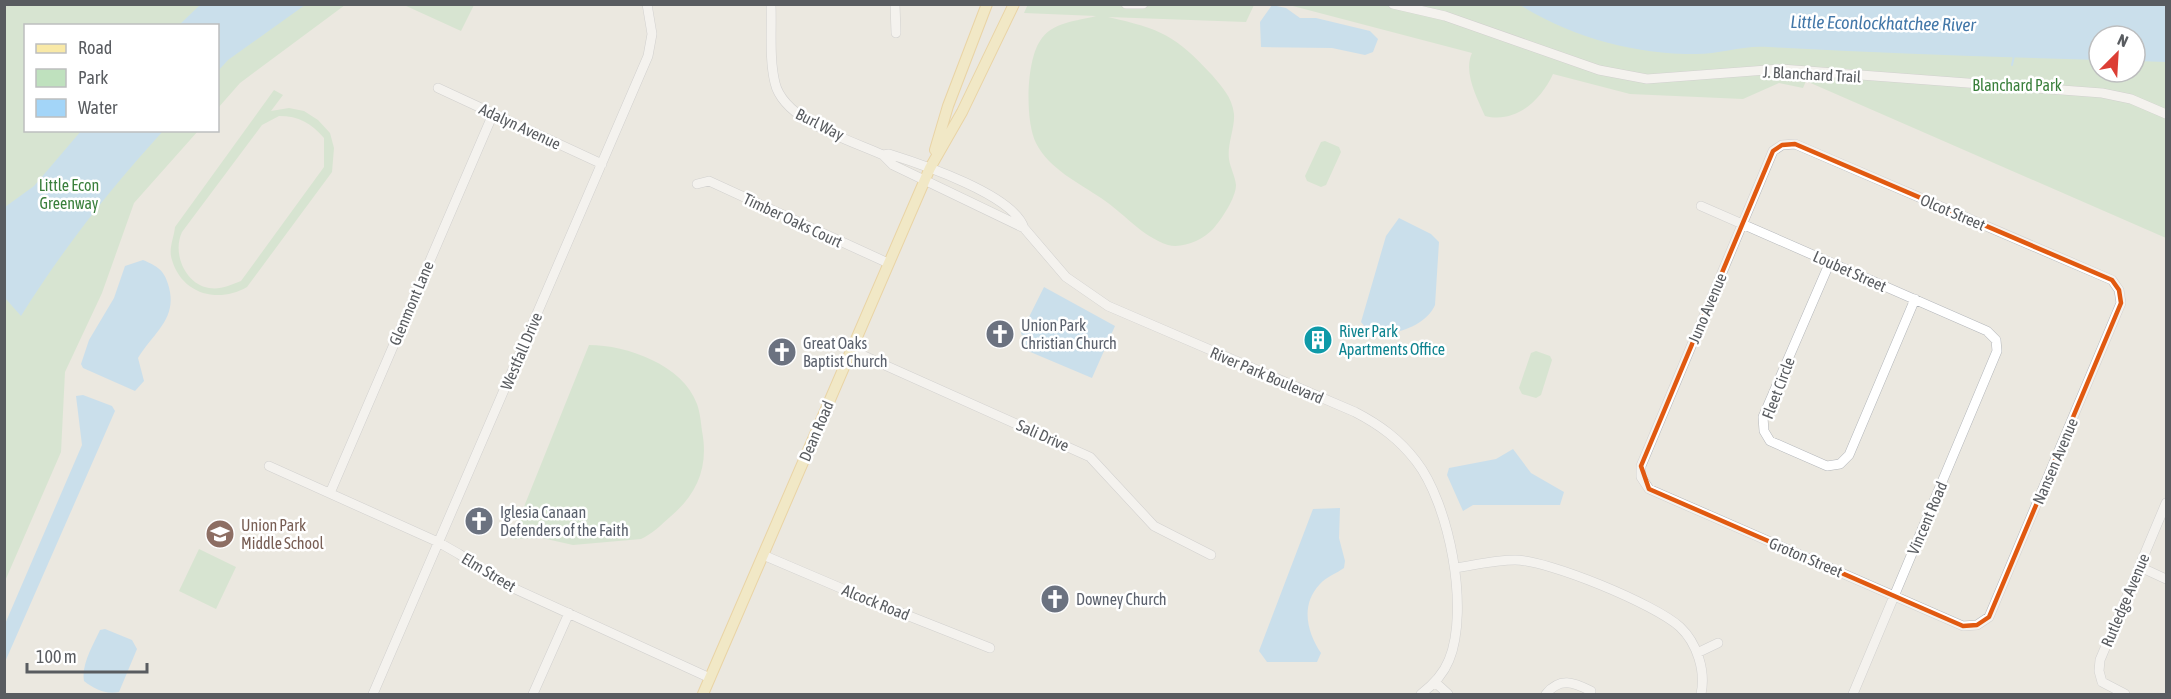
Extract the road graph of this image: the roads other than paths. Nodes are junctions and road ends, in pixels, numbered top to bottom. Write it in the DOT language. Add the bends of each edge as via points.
graph roads {
  1 [pos="647,4"];
  2 [pos="771,4"];
  3 [pos="895,4"];
  4 [pos="987,4"];
  5 [pos="1014,4"];
  6 [pos="1126,4"];
  7 [pos="1143,4"];
  8 [pos="1393,4"];
  9 [pos="896,33"];
  10 [pos="438,88"];
  11 [pos="494,114"];
  12 [pos="2166,114"];
  13 [pos="1782,145"];
  14 [pos="883,155"];
  15 [pos="602,164"];
  16 [pos="930,168"];
  17 [pos="925,180"];
  18 [pos="697,184"];
  19 [pos="1701,206"];
  20 [pos="1742,224"];
  21 [pos="1024,228"];
  22 [pos="1830,262"];
  23 [pos="888,263"];
  24 [pos="2118,290"];
  25 [pos="1915,299"];
  26 [pos="1995,340"];
  27 [pos="851,350"];
  28 [pos="269,466"];
  29 [pos="1641,477"];
  30 [pos="330,493"];
  31 [pos="2166,503"];
  32 [pos="438,542"];
  33 [pos="763,555"];
  34 [pos="1211,555"];
  35 [pos="2140,567"];
  36 [pos="1455,568"];
  37 [pos="2166,579"];
  38 [pos="1895,596"];
  39 [pos="568,613"];
  40 [pos="1977,625"];
  41 [pos="1718,643"];
  42 [pos="990,648"];
  43 [pos="1697,653"];
  44 [pos="710,678"];
  45 [pos="1436,683"];
  46 [pos="1591,691"];
  47 [pos="2109,691"];
  48 [pos="373,694"];
  49 [pos="533,694"];
  50 [pos="703,694"];
  51 [pos="1421,694"];
  52 [pos="1448,694"];
  53 [pos="1546,694"];
  54 [pos="1701,694"];
  55 [pos="1853,694"];
  56 [pos="2125,694"];
  1 -- 15 [label="street, Westfall Drive" via="652,34 648,56"];
  2 -- 14 [label="street, Burl Way" via="776,85 786,106 801,117"];
  3 -- 9 [label="street"];
  4 -- 16 [label="main road, Dean Road" via="948,106"];
  5 -- 16 [label="main road, Dean Road"];
  6 -- 7 [label="street"];
  8 -- 12 [label="street, J. Blanchard Trail" via="1445,16 1599,70 1647,79 1782,69 2102,93 2131,99"];
  10 -- 11 [label="street, Adalyn Avenue"];
  11 -- 15 [label="street, Adalyn Avenue"];
  11 -- 30 [label="street, Glenmont Lane"];
  13 -- 20 [label="street, Juno Avenue" via="1773,151"];
  13 -- 24 [label="street, Olcot Street" via="1795,144 2112,280"];
  14 -- 16 [label="street, Burl Way"];
  14 -- 17 [label="street, Burl Way" via="887,161"];
  15 -- 32 [label="street, Westfall Drive"];
  16 -- 17 [label="main road, Dean Road"];
  16 -- 21 [label="street, River Park Boulevard" via="996,199 1021,219"];
  17 -- 21 [label="street, River Park Boulevard"];
  17 -- 23 [label="main road, Dean Road"];
  18 -- 23 [label="street, Timber Oaks Court" via="709,181"];
  19 -- 20 [label="street, Loubet Street"];
  20 -- 22 [label="street, Loubet Street"];
  20 -- 29 [label="street, Juno Avenue" via="1641,466"];
  21 -- 36 [label="street, River Park Boulevard" via="1066,277 1108,306 1381,426 1401,443 1427,480 1445,526"];
  22 -- 25 [label="street, Loubet Street"];
  22 -- 25 [label="street, Fleet Circle" via="1763,417 1764,432 1770,441 1827,466 1840,464 1849,455"];
  23 -- 27 [label="main road, Dean Road"];
  24 -- 40 [label="street, Nansen Avenue" via="2121,303 2003,584 1989,617"];
  25 -- 26 [label="street, Loubet Street" via="1987,331"];
  26 -- 38 [label="street, Vincent Road" via="1997,351"];
  27 -- 33 [label="main road, Dean Road"];
  27 -- 34 [label="street, Sali Drive" via="1089,457 1154,526"];
  28 -- 30 [label="street, Elm Street"];
  29 -- 38 [label="street, Groton Street" via="1649,489"];
  30 -- 32 [label="street, Elm Street"];
  31 -- 35 [label="street, Rutledge Avenue"];
  32 -- 39 [label="street, Elm Street" via="500,582"];
  32 -- 48 [label="street, Westfall Drive"];
  33 -- 42 [label="street, Alcock Road"];
  33 -- 44 [label="main road, Dean Road"];
  35 -- 37 [label="street"];
  35 -- 47 [label="street, Rutledge Avenue" via="2100,660 2102,682"];
  36 -- 43 [label="street" via="1515,560 1563,570 1662,614 1681,628"];
  36 -- 45 [label="street, River Park Boulevard" via="1455,642"];
  38 -- 40 [label="street, Groton Street" via="1963,626"];
  38 -- 55 [label="street, Vincent Road"];
  39 -- 44 [label="street, Elm Street"];
  39 -- 49 [label="street"];
  41 -- 43 [label="street"];
  43 -- 54 [label="street" via="1702,671"];
  44 -- 50 [label="main road, Dean Road"];
  45 -- 51 [label="street, River Park Boulevard"];
  45 -- 52 [label="street"];
  46 -- 53 [label="street" via="1573,682 1561,682"];
  47 -- 56 [label="street"];
}
